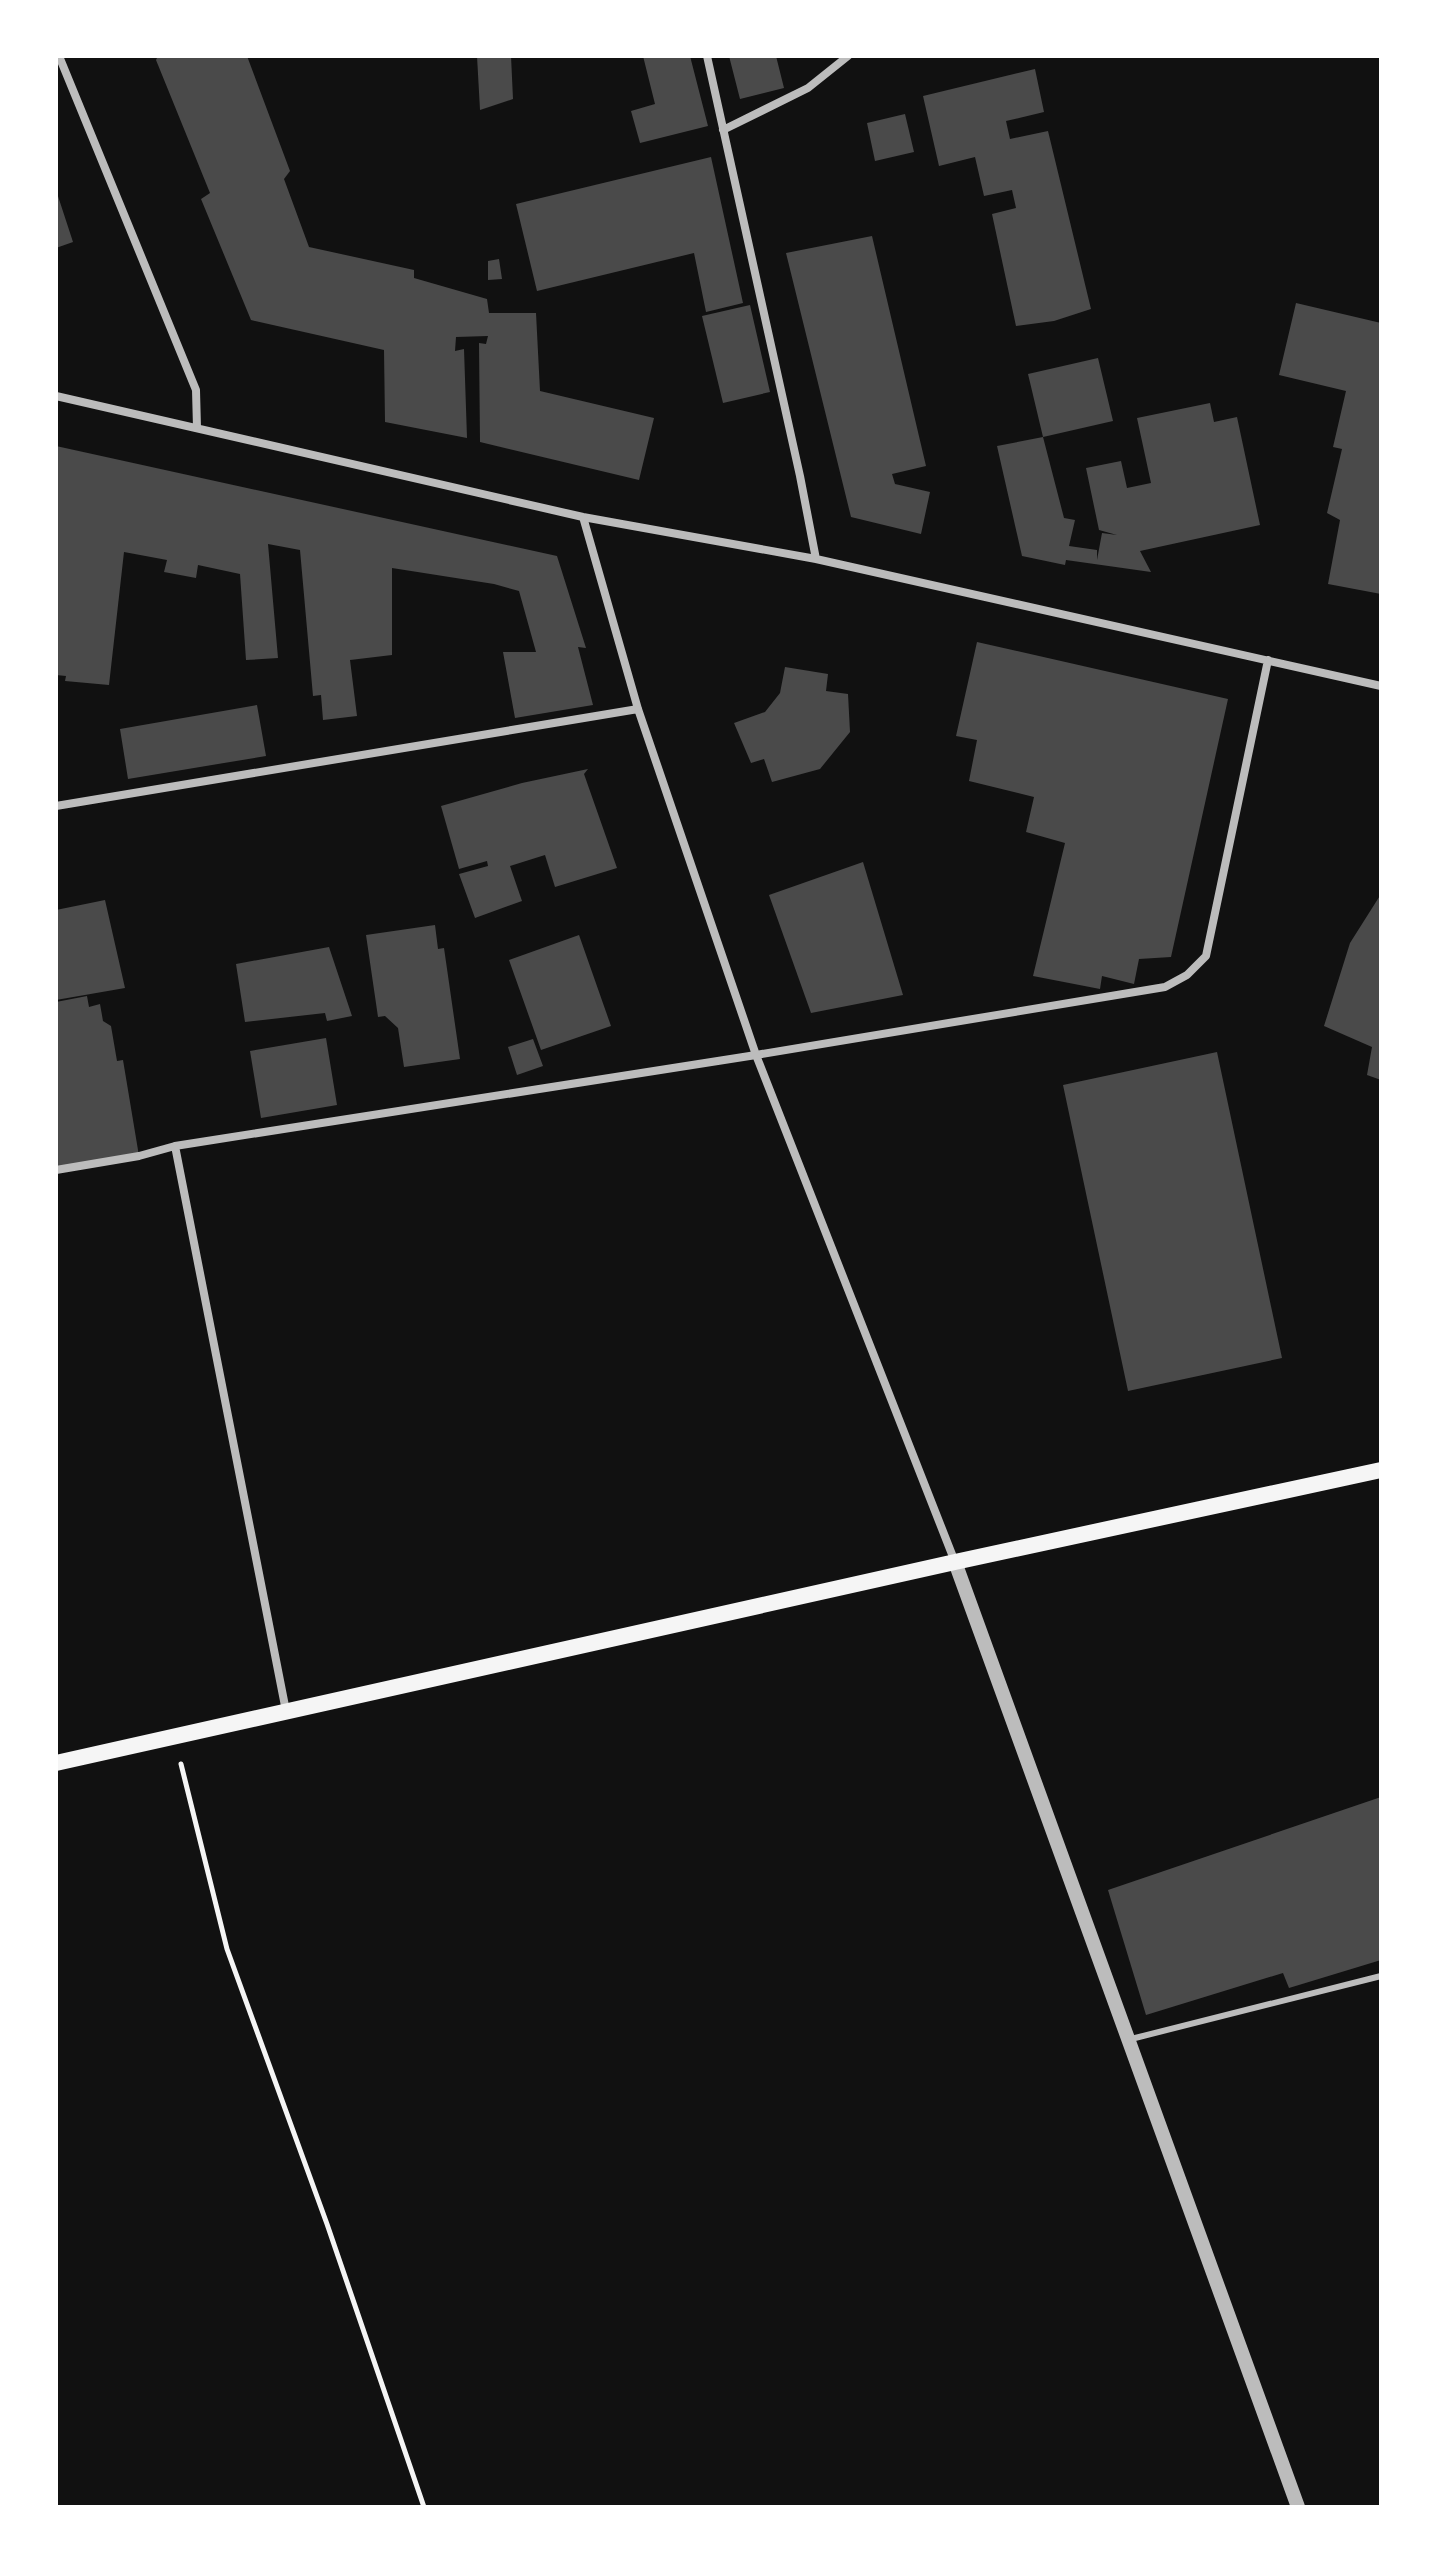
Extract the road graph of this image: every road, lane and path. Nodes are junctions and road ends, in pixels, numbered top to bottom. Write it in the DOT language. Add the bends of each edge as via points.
graph roads {
  1 [pos="59,56"];
  2 [pos="707,56"];
  3 [pos="848,56"];
  4 [pos="723,130"];
  5 [pos="56,396"];
  6 [pos="197,428"];
  7 [pos="583,517"];
  8 [pos="816,559"];
  9 [pos="1268,660"];
  10 [pos="1381,686"];
  11 [pos="638,709"];
  12 [pos="56,806"];
  13 [pos="756,1055"];
  14 [pos="175,1146"];
  15 [pos="56,1170"];
  16 [pos="1381,1470"];
  17 [pos="955,1562"];
  18 [pos="286,1711"];
  19 [pos="175,1736"];
  20 [pos="56,1763"];
  21 [pos="1381,1976"];
  22 [pos="1127,2040"];
  23 [pos="424,2507"];
  24 [pos="1298,2507"];
  1 -- 6 [label="street" via="196,390"];
  2 -- 4 [label="street"];
  3 -- 4 [label="street" via="808,88"];
  4 -- 8 [label="street"];
  5 -- 6 [label="street"];
  6 -- 7 [label="street"];
  7 -- 8 [label="street"];
  7 -- 11 [label="street"];
  8 -- 9 [label="street"];
  9 -- 10 [label="street"];
  9 -- 13 [label="street" via="1206,956 1187,975 1165,987"];
  11 -- 12 [label="street"];
  11 -- 13 [label="street"];
  13 -- 14 [label="street"];
  13 -- 17 [label="street"];
  14 -- 15 [label="street"];
  14 -- 18 [label="street"];
  16 -- 17 [label="main road"];
  17 -- 18 [label="main road"];
  17 -- 22 [label="street"];
  18 -- 19 [label="main road"];
  19 -- 20 [label="main road"];
  19 -- 23 [label="path" via="227,1949"];
  21 -- 22 [label="lane"];
  22 -- 24 [label="street"];
}
